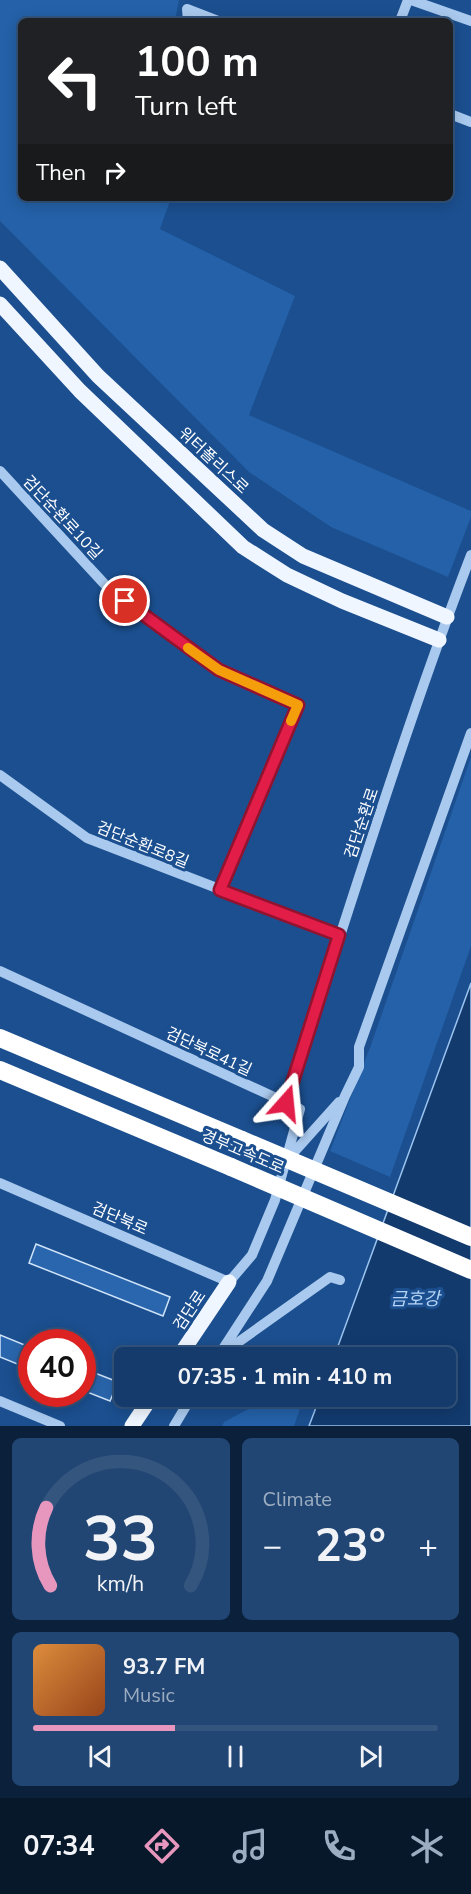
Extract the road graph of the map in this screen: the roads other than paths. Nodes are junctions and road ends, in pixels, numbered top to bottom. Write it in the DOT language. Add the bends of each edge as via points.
graph roads {
  1 [pos="410,0"];
  2 [pos="189,4"];
  3 [pos="213,18"];
  4 [pos="401,18"];
  5 [pos="471,21"];
  6 [pos="453,115"];
  7 [pos="471,122"];
  8 [pos="0,268"];
  9 [pos="0,304"];
  10 [pos="0,471"];
  11 [pos="471,555"];
  12 [pos="447,617"];
  13 [pos="439,640"];
  14 [pos="471,733"];
  15 [pos="0,775"];
  16 [pos="220,890"];
  17 [pos="339,935"];
  18 [pos="0,971"];
  19 [pos="0,1038"];
  20 [pos="0,1070"];
  21 [pos="345,1096"];
  22 [pos="286,1103"];
  23 [pos="285,1162"];
  24 [pos="0,1183"];
  25 [pos="471,1237"];
  26 [pos="471,1270"];
  27 [pos="340,1280"];
  28 [pos="229,1282"];
  29 [pos="185,1347"];
  30 [pos="224,1347"];
  31 [pos="232,1347"];
  32 [pos="1,1403"];
  33 [pos="145,1407"];
  34 [pos="185,1407"];
  35 [pos="60,1426"];
  36 [pos="132,1426"];
  37 [pos="174,1426"];
  1 -- 4 [label="street"];
  1 -- 5 [label="street"];
  2 -- 3 [label="street"];
  6 -- 7 [label="street"];
  8 -- 12 [label="main road, 워터폴리스로" via="98,376 263,530 303,556"];
  9 -- 13 [label="main road" via="80,391 243,547 287,575"];
  10 -- 16 [label="street, 검단순환로10길" via="110,590 219,670 298,705"];
  11 -- 12 [label="street, 검단순환로"];
  12 -- 13 [label="street, 검단순환로"];
  13 -- 17 [label="street, 검단순환로"];
  14 -- 21 [label="street" via="359,1047 359,1067"];
  15 -- 16 [label="street, 검단순환로8길" via="87,838"];
  16 -- 17 [label="street, 검단순환로8길"];
  17 -- 22 [label="street, 검단순환로"];
  18 -- 22 [label="street, 검단북로41길"];
  19 -- 25 [label="highway, 경부고속도로, bridge"];
  20 -- 26 [label="highway, 경부고속도로, bridge"];
  21 -- 23 [label="street"];
  21 -- 30 [label="street" via="267,1281"];
  22 -- 23 [label="street" via="300,1109"];
  23 -- 28 [label="street" via="275,1200 252,1255"];
  24 -- 28 [label="street, 검단북로"];
  27 -- 31 [label="street" via="330,1277"];
  28 -- 29 [label="main road, 검단로"];
  32 -- 35 [label="street"];
  33 -- 36 [label="main road"];
  34 -- 37 [label="street"];
}
